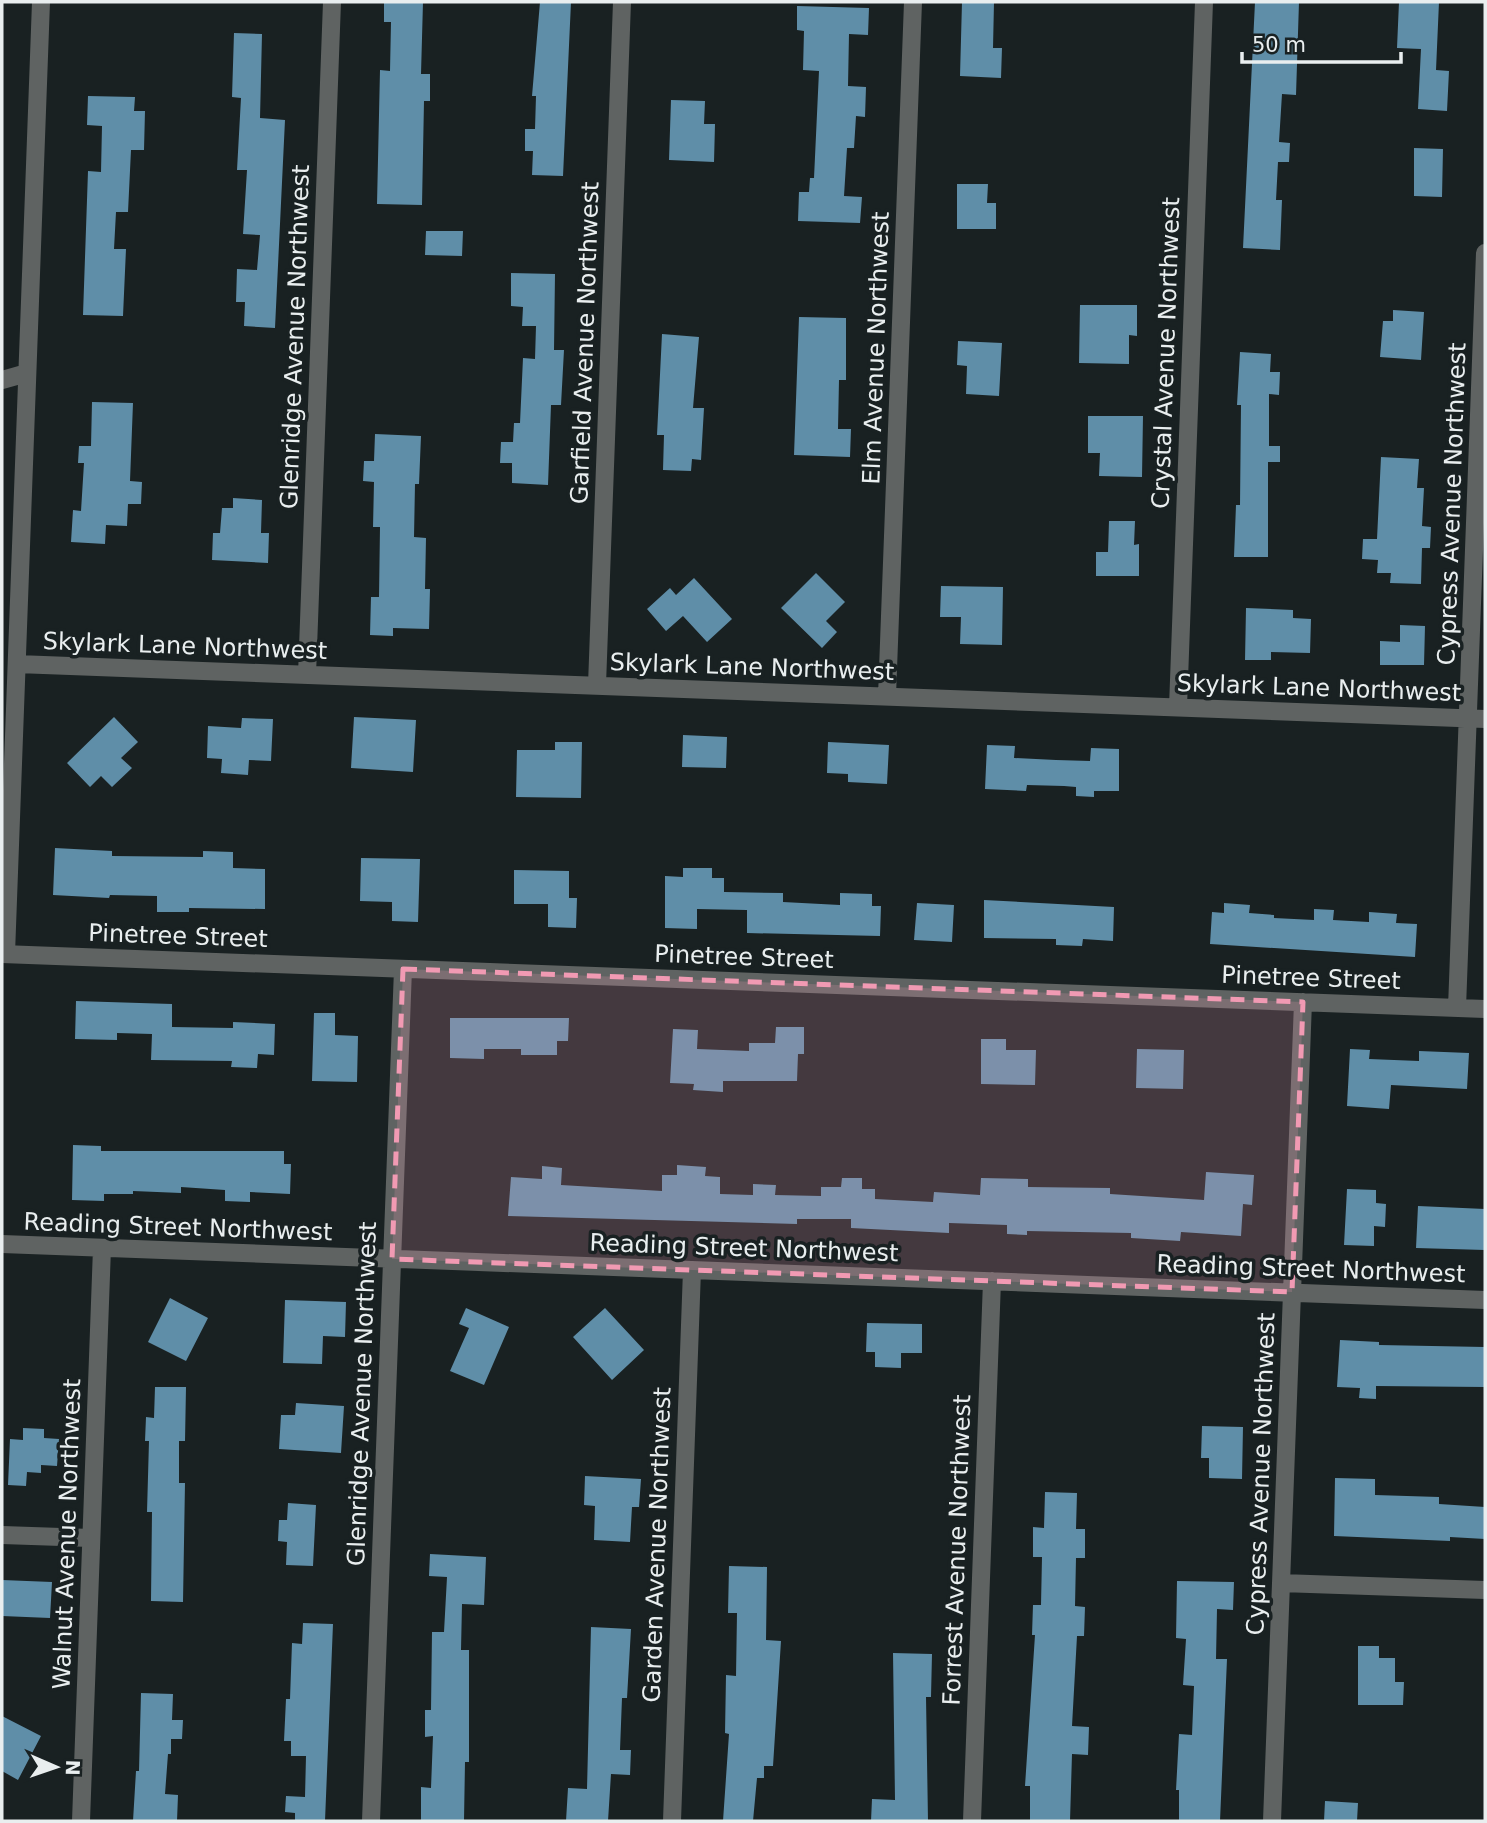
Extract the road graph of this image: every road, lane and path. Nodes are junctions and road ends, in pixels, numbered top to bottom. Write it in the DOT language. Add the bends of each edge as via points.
graph roads {
  1 [pos="41,2"];
  2 [pos="332,2"];
  3 [pos="622,2"];
  4 [pos="913,2"];
  5 [pos="1204,2"];
  6 [pos="1485,253"];
  7 [pos="27,373"];
  8 [pos="2,380"];
  9 [pos="17,664"];
  10 [pos="307,675"];
  11 [pos="597,685"];
  12 [pos="887,696"];
  13 [pos="1178,707"];
  14 [pos="1477,718"];
  15 [pos="4,954"];
  16 [pos="403,969"];
  17 [pos="1303,1002"];
  18 [pos="1457,1008"];
  19 [pos="1485,1009"];
  20 [pos="2,1244"];
  21 [pos="102,1248"];
  22 [pos="392,1259"];
  23 [pos="692,1270"];
  24 [pos="992,1281"];
  25 [pos="1292,1292"];
  26 [pos="1485,1300"];
  27 [pos="2,1535"];
  28 [pos="91,1538"];
  29 [pos="1281,1583"];
  30 [pos="1485,1590"];
  31 [pos="81,1821"];
  32 [pos="371,1821"];
  33 [pos="672,1821"];
  34 [pos="972,1821"];
  35 [pos="1272,1821"];
  1 -- 7 [label="street"];
  2 -- 10 [label="street, Glenridge Avenue Northwest"];
  3 -- 11 [label="street, Garfield Avenue Northwest"];
  4 -- 12 [label="street, Elm Avenue Northwest"];
  5 -- 13 [label="street, Crystal Avenue Northwest"];
  6 -- 14 [label="street, Cypress Avenue Northwest"];
  7 -- 8 [label="street"];
  7 -- 9 [label="street"];
  9 -- 10 [label="street, Skylark Lane Northwest"];
  9 -- 15 [label="street"];
  10 -- 11 [label="street, Skylark Lane Northwest"];
  11 -- 12 [label="street, Skylark Lane Northwest"];
  12 -- 13 [label="street, Skylark Lane Northwest"];
  13 -- 14 [label="street, Skylark Lane Northwest"];
  14 -- 18 [label="street, Cypress Avenue Northwest"];
  15 -- 16 [label="street, Pinetree Street"];
  16 -- 17 [label="street, Pinetree Street"];
  16 -- 22 [label="street, Glenridge Avenue Northwest"];
  17 -- 18 [label="street, Pinetree Street"];
  17 -- 25 [label="street, Cypress Avenue Northwest"];
  18 -- 19 [label="street, Pinetree Street"];
  20 -- 21 [label="street, Reading Street Northwest"];
  21 -- 22 [label="street, Reading Street Northwest"];
  21 -- 28 [label="street, Walnut Avenue Northwest"];
  22 -- 23 [label="street, Reading Street Northwest"];
  22 -- 32 [label="street, Glenridge Avenue Northwest"];
  23 -- 24 [label="street, Reading Street Northwest"];
  23 -- 33 [label="street, Garden Avenue Northwest"];
  24 -- 25 [label="street, Reading Street Northwest"];
  24 -- 34 [label="street, Forrest Avenue Northwest"];
  25 -- 26 [label="street, Reading Street Northwest"];
  25 -- 29 [label="street, Cypress Avenue Northwest"];
  27 -- 28 [label="street"];
  28 -- 31 [label="street, Walnut Avenue Northwest"];
  29 -- 30 [label="street"];
  29 -- 35 [label="street, Cypress Avenue Northwest"];
}
